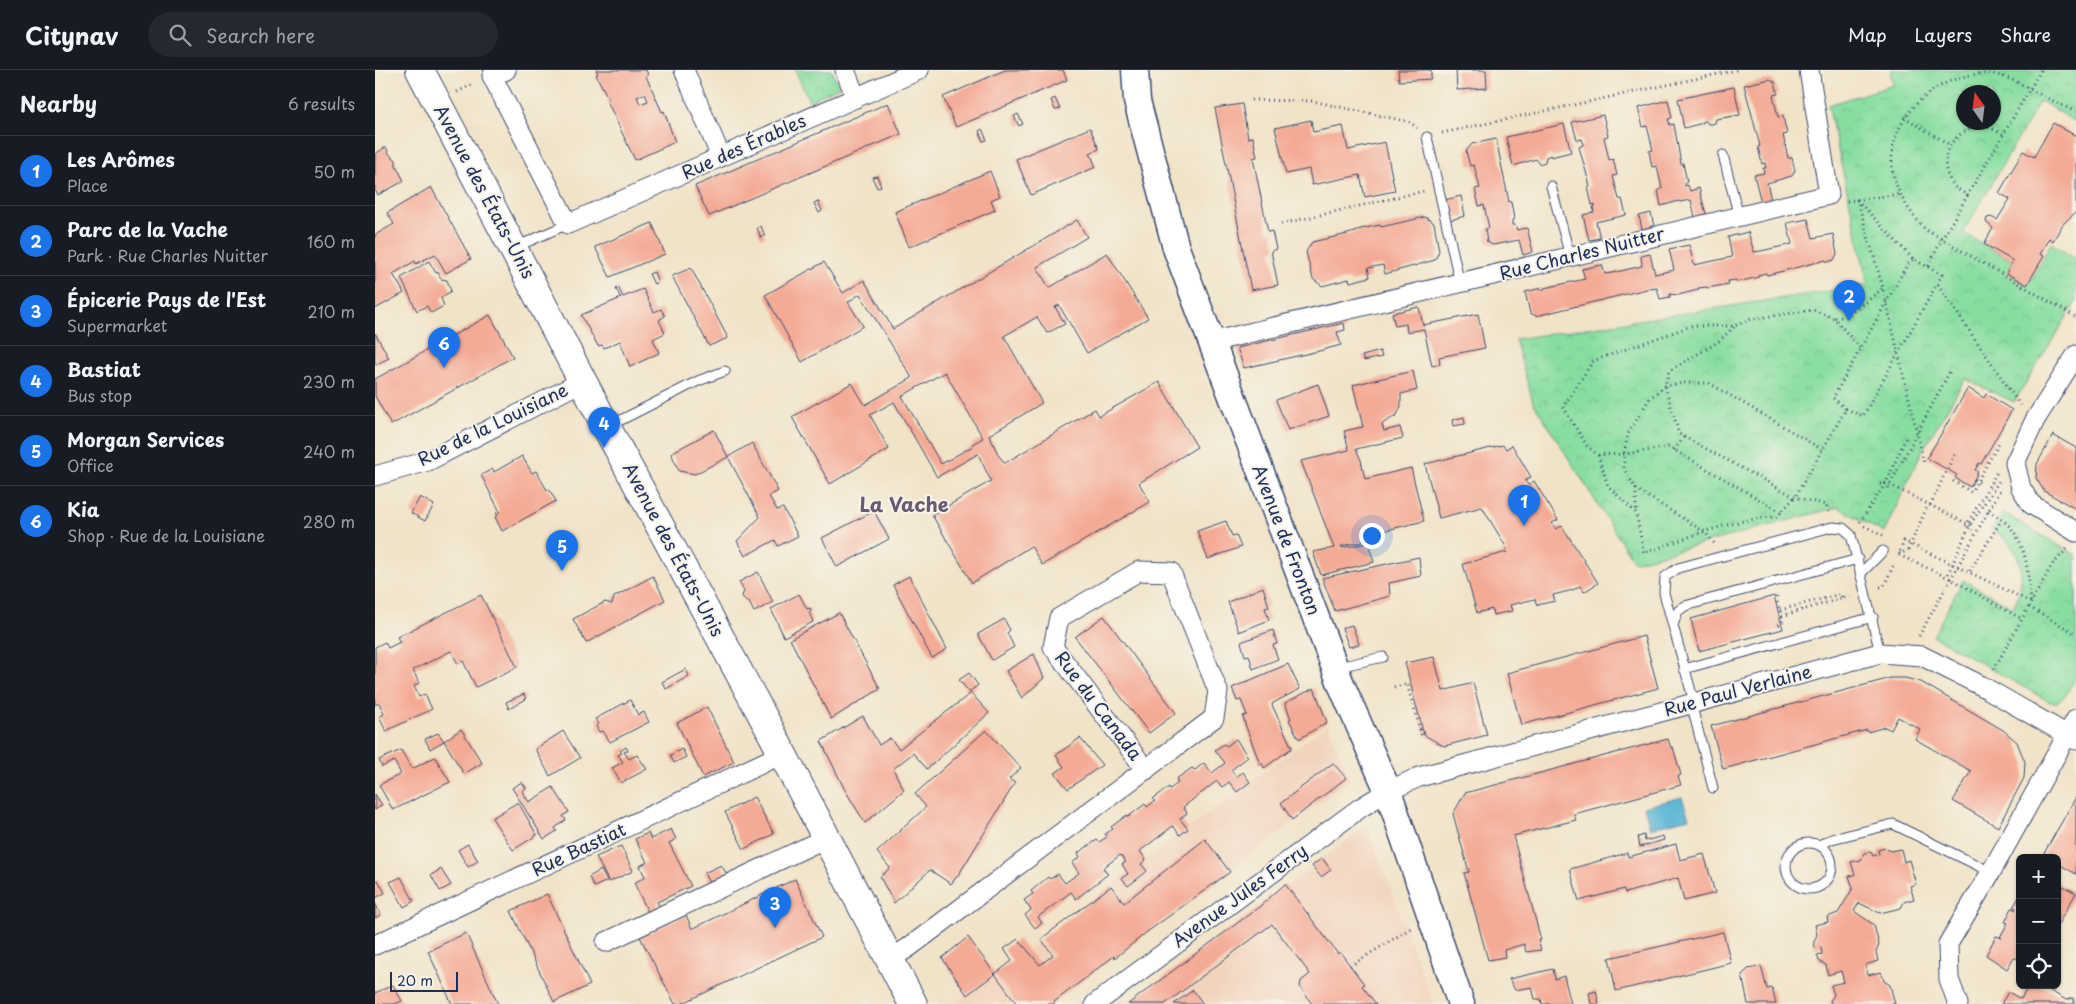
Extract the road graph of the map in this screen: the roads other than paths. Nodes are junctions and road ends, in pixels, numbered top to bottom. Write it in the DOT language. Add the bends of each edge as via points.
graph roads {
  1 [pos="420,70"];
  2 [pos="685,70"];
  3 [pos="845,70"];
  4 [pos="919,70"];
  5 [pos="1135,70"];
  6 [pos="1809,70"];
  7 [pos="499,73"];
  8 [pos="856,98"];
  9 [pos="1427,136"];
  10 [pos="1723,154"];
  11 [pos="721,157"];
  12 [pos="1551,186"];
  13 [pos="1739,217"];
  14 [pos="568,224"];
  15 [pos="513,248"];
  16 [pos="1570,256"];
  17 [pos="1460,284"];
  18 [pos="1211,342"];
  19 [pos="2076,355"];
  20 [pos="725,371"];
  21 [pos="583,381"];
  22 [pos="607,428"];
  23 [pos="377,473"];
  24 [pos="2073,539"];
  25 [pos="1883,551"];
  26 [pos="1858,559"];
  27 [pos="1861,574"];
  28 [pos="1873,617"];
  29 [pos="1673,627"];
  30 [pos="1880,653"];
  31 [pos="1383,657"];
  32 [pos="1335,668"];
  33 [pos="1684,669"];
  34 [pos="1692,703"];
  35 [pos="2073,731"];
  36 [pos="782,754"];
  37 [pos="1146,770"];
  38 [pos="1713,788"];
  39 [pos="1387,791"];
  40 [pos="826,838"];
  41 [pos="1819,845"];
  42 [pos="1991,872"];
  43 [pos="606,942"];
  44 [pos="375,945"];
  45 [pos="890,959"];
  46 [pos="913,1004"];
  47 [pos="1095,1004"];
  48 [pos="1461,1004"];
  49 [pos="1958,1004"];
  1 -- 15 [label="main road, Avenue des États-Unis"];
  2 -- 11 [label="street"];
  3 -- 8 [label="street"];
  4 -- 8 [label="street, Rue des Érables"];
  5 -- 18 [label="street, Avenue de Fronton" via="1137,101 1176,248"];
  6 -- 13 [label="street, Rue Charles Nuitter" via="1829,195"];
  7 -- 14 [label="street"];
  8 -- 11 [label="street, Rue des Érables"];
  9 -- 17 [label="lane"];
  10 -- 13 [label="lane"];
  11 -- 14 [label="street, Rue des Érables"];
  12 -- 16 [label="lane"];
  13 -- 16 [label="street, Rue Charles Nuitter"];
  14 -- 15 [label="lane"];
  15 -- 21 [label="main road, Avenue des États-Unis"];
  16 -- 17 [label="street, Rue Charles Nuitter"];
  17 -- 18 [label="street, Rue Charles Nuitter"];
  18 -- 32 [label="street, Avenue de Fronton"];
  19 -- 24 [label="street" via="2035,420 2015,463 2021,488 2031,504"];
  20 -- 22 [label="lane" via="698,381"];
  21 -- 22 [label="main road, Avenue des États-Unis"];
  21 -- 23 [label="street, Rue de la Louisiane" via="428,461"];
  22 -- 36 [label="main road, Avenue des États-Unis"];
  25 -- 27 [label="lane"];
  26 -- 27 [label="lane"];
  26 -- 29 [label="lane" via="1685,606 1675,616"];
  26 -- 29 [label="lane" via="1851,536 1843,528 1832,527 1678,568 1665,578 1664,593"];
  27 -- 28 [label="lane"];
  28 -- 30 [label="lane"];
  28 -- 33 [label="lane"];
  29 -- 33 [label="lane"];
  30 -- 34 [label="street, Rue Paul Verlaine"];
  30 -- 35 [label="street, Rue Paul Verlaine" via="1923,656"];
  31 -- 32 [label="lane"];
  32 -- 39 [label="street, Avenue de Fronton"];
  33 -- 34 [label="lane"];
  34 -- 38 [label="lane"];
  34 -- 39 [label="street, Rue Paul Verlaine" via="1419,777"];
  35 -- 42 [label="street"];
  36 -- 40 [label="main road, Avenue des États-Unis"];
  36 -- 44 [label="street, Rue Bastiat"];
  37 -- 37 [label="street, Rue du Canada" via="1053,647 1059,618 1139,571 1171,572 1218,691 1214,718"];
  37 -- 45 [label="street, Rue du Canada"];
  39 -- 47 [label="street, Avenue Jules Ferry"];
  39 -- 48 [label="street, Avenue de Fronton"];
  40 -- 43 [label="street"];
  40 -- 45 [label="main road, Avenue des États-Unis"];
  41 -- 41 [label="lane" via="1798,846 1788,856 1788,877 1799,887 1814,889 1822,886 1831,873 1830,857"];
  41 -- 42 [label="lane" via="1893,824"];
  42 -- 49 [label="street" via="1948,944 1949,979"];
  45 -- 46 [label="main road, Avenue des États-Unis"];
}
